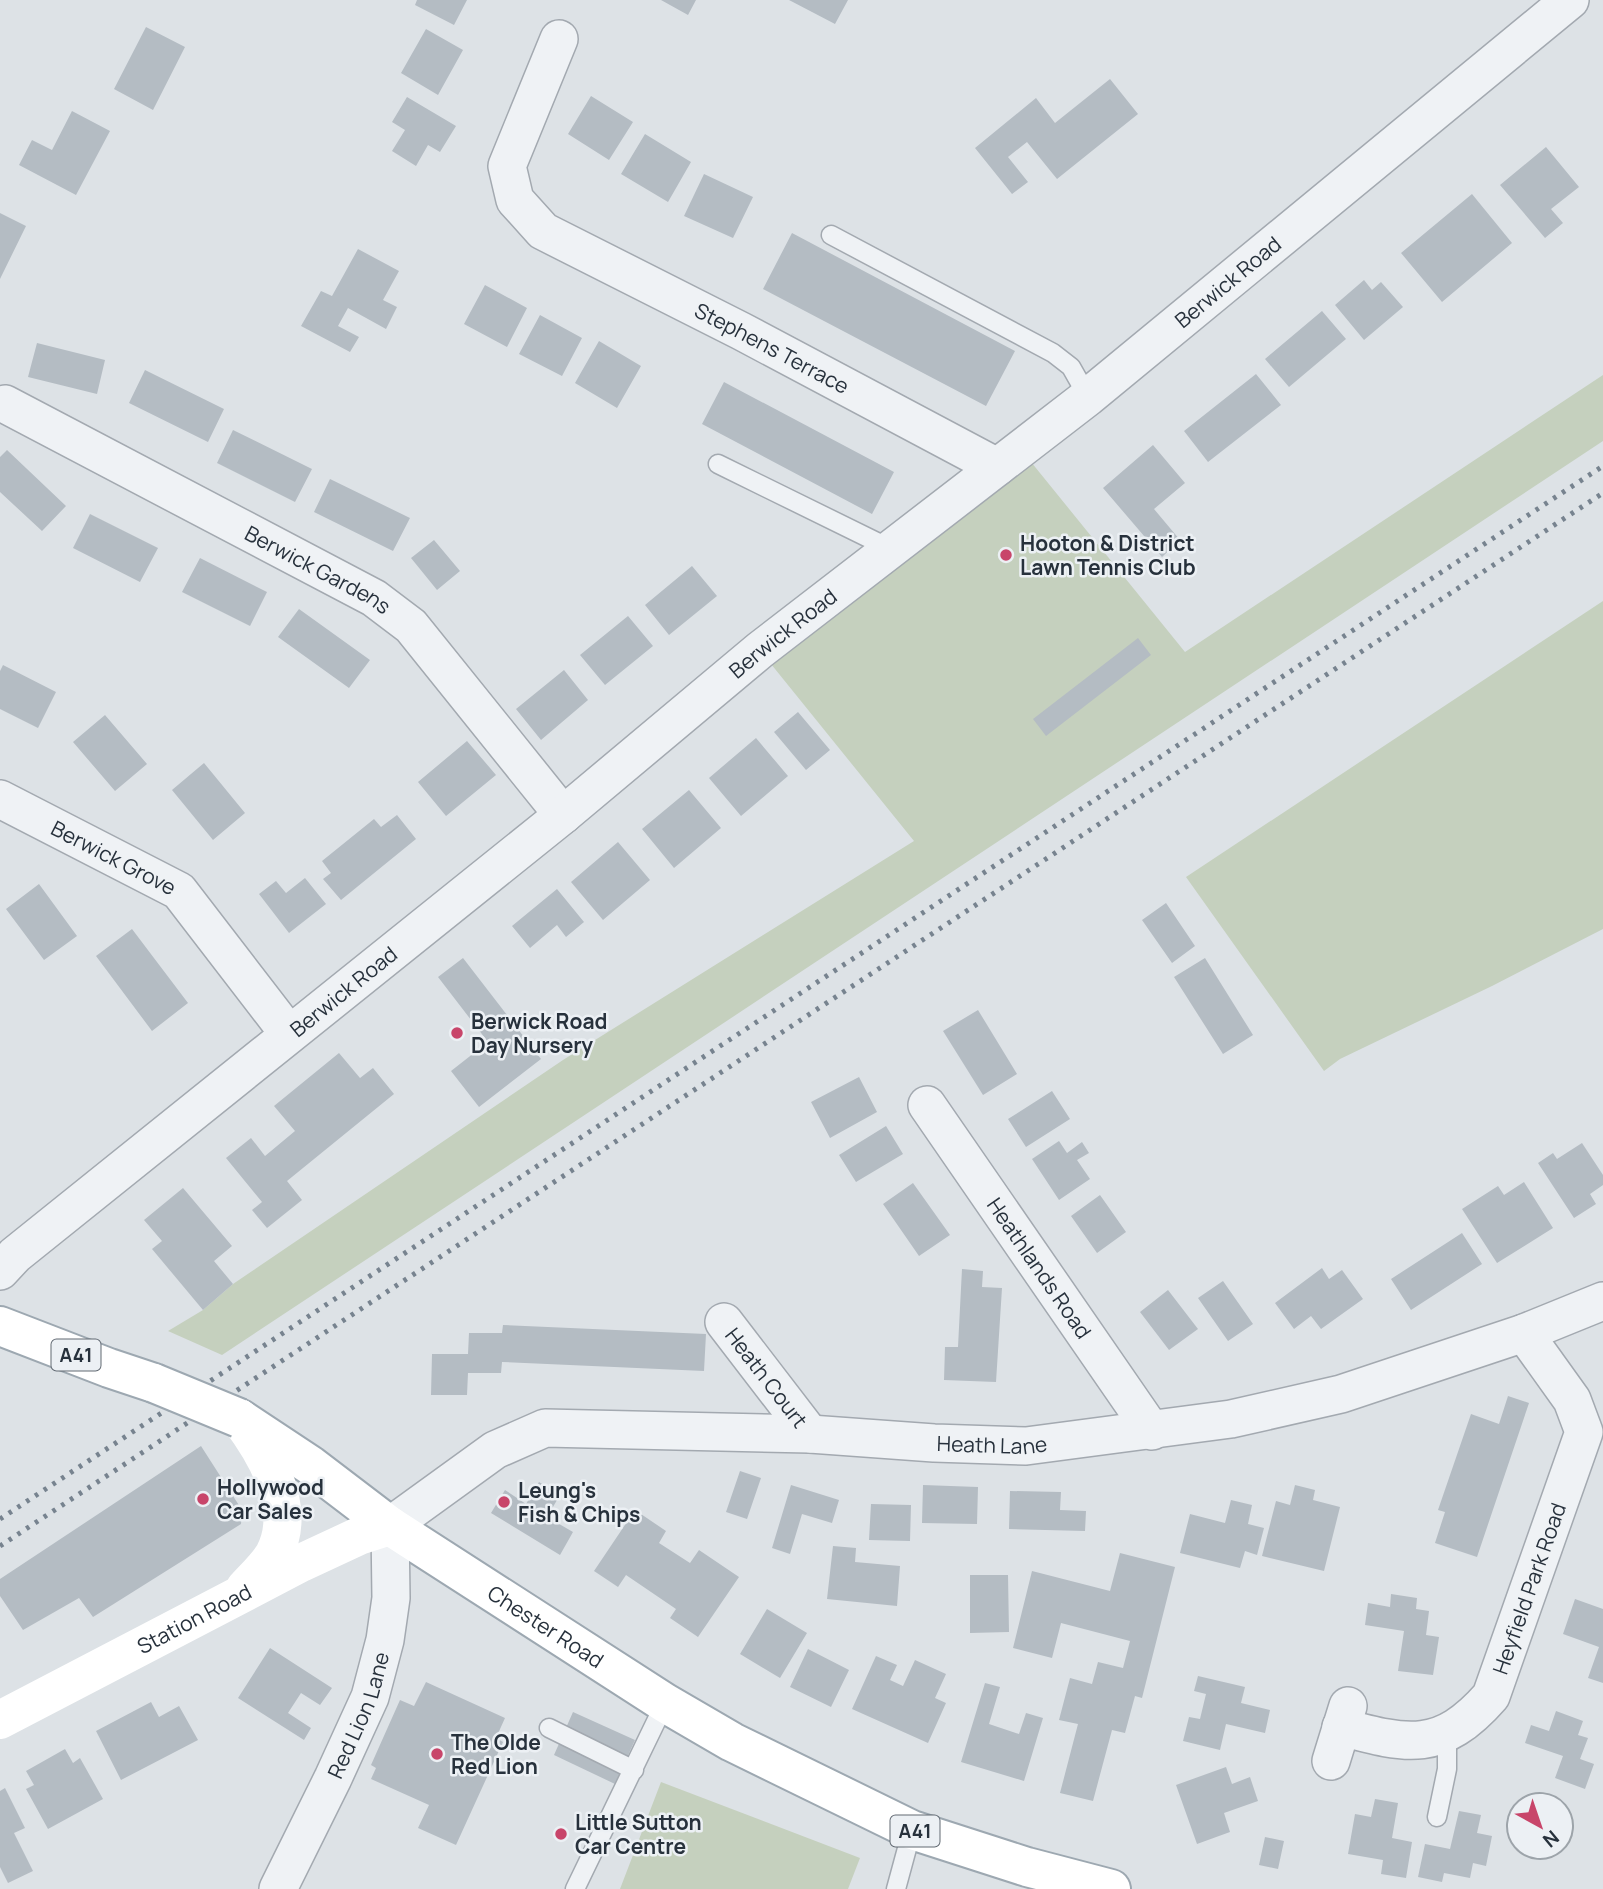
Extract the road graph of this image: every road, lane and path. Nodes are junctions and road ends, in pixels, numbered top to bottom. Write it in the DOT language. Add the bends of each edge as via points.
graph roads {
  1 [pos="1570,0"];
  2 [pos="559,39"];
  3 [pos="831,235"];
  4 [pos="1088,397"];
  5 [pos="5,404"];
  6 [pos="718,464"];
  7 [pos="998,467"];
  8 [pos="891,549"];
  9 [pos="0,799"];
  10 [pos="563,815"];
  11 [pos="289,1034"];
  12 [pos="927,1105"];
  13 [pos="0,1271"];
  14 [pos="1603,1301"];
  15 [pos="724,1322"];
  16 [pos="0,1326"];
  17 [pos="1524,1333"];
  18 [pos="239,1418"];
  19 [pos="1152,1431"];
  20 [pos="810,1434"];
  21 [pos="390,1527"];
  22 [pos="236,1597"];
  23 [pos="665,1703"];
  24 [pos="0,1720"];
  25 [pos="549,1728"];
  26 [pos="1340,1732"];
  27 [pos="1447,1735"];
  28 [pos="634,1770"];
  29 [pos="1437,1817"];
  30 [pos="912,1830"];
  31 [pos="278,1889"];
  32 [pos="575,1889"];
  33 [pos="896,1889"];
  34 [pos="1111,1889"];
  1 -- 4 [label="street, Berwick Road"];
  2 -- 7 [label="street, Stephens Terrace" via="507,166 515,200 543,231"];
  3 -- 4 [label="lane" via="1053,353 1071,367"];
  4 -- 7 [label="street, Berwick Road"];
  5 -- 10 [label="street, Berwick Gardens" via="374,598 411,626"];
  6 -- 8 [label="lane"];
  7 -- 8 [label="street, Berwick Road"];
  8 -- 10 [label="street, Berwick Road" via="760,650"];
  9 -- 11 [label="street, Berwick Grove" via="178,891"];
  10 -- 11 [label="street, Berwick Road"];
  11 -- 13 [label="street, Berwick Road"];
  12 -- 19 [label="street, Heathlands Road"];
  14 -- 17 [label="street, Heath Lane"];
  15 -- 20 [label="street, Heath Court"];
  16 -- 18 [label="main road, Chester Road / A41, bridge"];
  17 -- 19 [label="street, Heath Lane" via="1341,1394"];
  17 -- 27 [label="street, Heyfield Park Road" via="1572,1400 1584,1432 1491,1696"];
  18 -- 21 [label="main road, Chester Road / A41"];
  18 -- 22 [label="main road" via="254,1438 284,1508 273,1556"];
  19 -- 20 [label="street, Heath Lane" via="1026,1446"];
  20 -- 21 [label="street, Heath Lane" via="545,1427 495,1450"];
  21 -- 22 [label="main road, Station Road" via="335,1546"];
  21 -- 23 [label="main road, Chester Road / A41"];
  21 -- 31 [label="street, Red Lion Lane" via="391,1598 370,1698"];
  22 -- 24 [label="main road, Station Road"];
  23 -- 28 [label="lane"];
  23 -- 30 [label="main road, Chester Road / A41" via="732,1742"];
  25 -- 28 [label="lane"];
  26 -- 27 [label="street, Heyfield Park Road" via="1412,1742"];
  27 -- 29 [label="lane" via="1447,1769"];
  28 -- 32 [label="lane"];
  30 -- 33 [label="lane"];
  30 -- 34 [label="main road, Chester Road / A41"];
}
